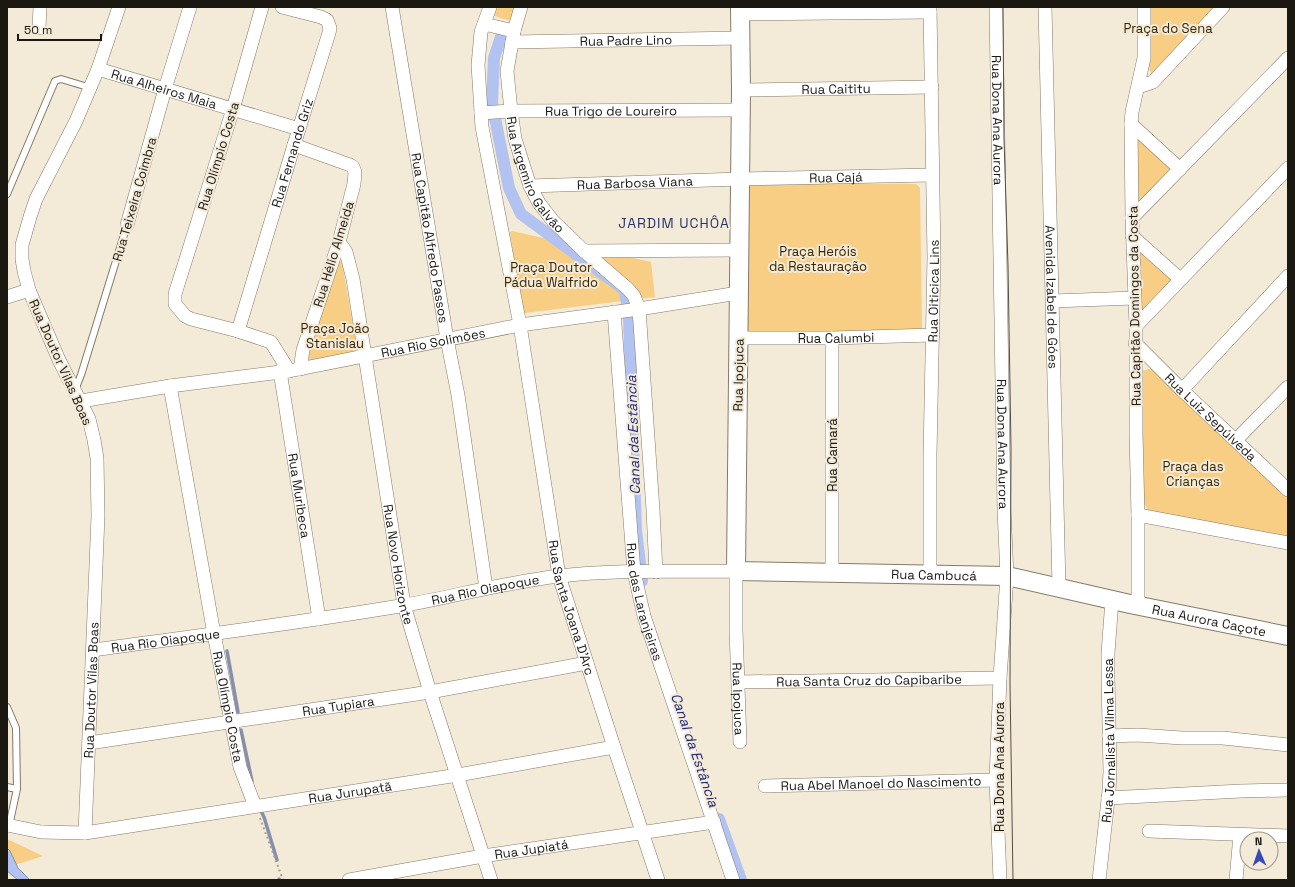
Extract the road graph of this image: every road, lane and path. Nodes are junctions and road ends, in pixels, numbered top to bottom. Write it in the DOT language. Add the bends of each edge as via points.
graph roads {
  1 [pos="40,7"];
  2 [pos="119,7"];
  3 [pos="190,7"];
  4 [pos="262,7"];
  5 [pos="282,7"];
  6 [pos="392,7"];
  7 [pos="490,7"];
  8 [pos="521,7"];
  9 [pos="996,7"];
  10 [pos="1045,7"];
  11 [pos="1144,7"];
  12 [pos="1223,7"];
  13 [pos="930,10"];
  14 [pos="740,11"];
  15 [pos="484,24"];
  16 [pos="39,28"];
  17 [pos="513,36"];
  18 [pos="740,38"];
  19 [pos="1288,58"];
  20 [pos="98,69"];
  21 [pos="932,87"];
  22 [pos="1138,87"];
  23 [pos="91,88"];
  24 [pos="165,88"];
  25 [pos="741,90"];
  26 [pos="233,109"];
  27 [pos="740,110"];
  28 [pos="510,111"];
  29 [pos="482,113"];
  30 [pos="1132,124"];
  31 [pos="299,129"];
  32 [pos="294,145"];
  33 [pos="1288,168"];
  34 [pos="1180,169"];
  35 [pos="932,175"];
  36 [pos="740,179"];
  37 [pos="530,186"];
  38 [pos="7,194"];
  39 [pos="1132,218"];
  40 [pos="127,225"];
  41 [pos="1132,236"];
  42 [pos="339,242"];
  43 [pos="740,250"];
  44 [pos="584,251"];
  45 [pos="1288,276"];
  46 [pos="1180,279"];
  47 [pos="30,290"];
  48 [pos="738,293"];
  49 [pos="7,297"];
  50 [pos="1134,298"];
  51 [pos="1053,301"];
  52 [pos="637,309"];
  53 [pos="617,311"];
  54 [pos="520,325"];
  55 [pos="1136,326"];
  56 [pos="238,331"];
  57 [pos="933,335"];
  58 [pos="738,338"];
  59 [pos="832,338"];
  60 [pos="446,339"];
  61 [pos="1135,343"];
  62 [pos="365,355"];
  63 [pos="290,370"];
  64 [pos="170,386"];
  65 [pos="1288,387"];
  66 [pos="1182,390"];
  67 [pos="78,396"];
  68 [pos="1236,440"];
  69 [pos="1288,490"];
  70 [pos="1138,516"];
  71 [pos="1288,543"];
  72 [pos="635,572"];
  73 [pos="654,572"];
  74 [pos="736,572"];
  75 [pos="832,573"];
  76 [pos="930,575"];
  77 [pos="559,576"];
  78 [pos="1007,576"];
  79 [pos="1059,587"];
  80 [pos="486,588"];
  81 [pos="1112,600"];
  82 [pos="404,605"];
  83 [pos="1134,605"];
  84 [pos="318,619"];
  85 [pos="214,634"];
  86 [pos="1288,636"];
  87 [pos="94,650"];
  88 [pos="587,663"];
  89 [pos="1000,678"];
  90 [pos="738,682"];
  91 [pos="430,692"];
  92 [pos="7,707"];
  93 [pos="231,722"];
  94 [pos="1109,736"];
  95 [pos="740,742"];
  96 [pos="90,744"];
  97 [pos="1288,745"];
  98 [pos="614,747"];
  99 [pos="458,775"];
  100 [pos="996,780"];
  101 [pos="7,786"];
  102 [pos="766,786"];
  103 [pos="17,789"];
  104 [pos="1288,790"];
  105 [pos="1108,798"];
  106 [pos="255,806"];
  107 [pos="714,822"];
  108 [pos="8,826"];
  109 [pos="1149,831"];
  110 [pos="86,833"];
  111 [pos="643,833"];
  112 [pos="1239,835"];
  113 [pos="1239,846"];
  114 [pos="483,856"];
  115 [pos="283,880"];
  116 [pos="349,880"];
  117 [pos="490,880"];
  118 [pos="658,880"];
  119 [pos="733,880"];
  120 [pos="1000,880"];
  121 [pos="1099,880"];
  122 [pos="1236,880"];
  1 -- 16 [label="street"];
  2 -- 20 [label="street, Rua Doutor Vilas Boas"];
  3 -- 24 [label="street, Rua Teixeira Coimbra"];
  4 -- 26 [label="street, Rua Olímpio Costa"];
  5 -- 31 [label="street, Rua Fernando Griz" via="321,17 327,20 330,28"];
  6 -- 60 [label="street, Rua Capitão Alfredo Passos"];
  7 -- 15 [label="street"];
  8 -- 17 [label="street, Rua Argemiro Galvão"];
  9 -- 78 [label="street, Rua Dona Ana Aurora"];
  10 -- 51 [label="street, Avenida Izabel de Góes"];
  11 -- 22 [label="street, Rua Capitão Domingos da Costa" via="1144,58"];
  12 -- 22 [label="street" via="1153,82"];
  13 -- 14 [label="street"];
  13 -- 21 [label="street, Rua Oiticica Lins"];
  14 -- 18 [label="main road, Rua Ipojuca"];
  15 -- 17 [label="street, Rua Padre Lino"];
  15 -- 29 [label="street" via="478,65"];
  17 -- 18 [label="street, Rua Padre Lino"];
  17 -- 28 [label="street, Rua Argemiro Galvão" via="507,71"];
  18 -- 25 [label="main road, Rua Ipojuca"];
  19 -- 34 [label="street"];
  20 -- 23 [label="street, Rua Doutor Vilas Boas"];
  20 -- 24 [label="street, Rua Alheiros Maia"];
  21 -- 25 [label="street, Rua Caititu"];
  21 -- 35 [label="street, Rua Oiticica Lins"];
  22 -- 30 [label="street, Rua Capitão Domingos da Costa"];
  23 -- 38 [label="lane" via="62,79 54,83"];
  23 -- 47 [label="street, Rua Doutor Vilas Boas" via="36,199 30,217 22,246 24,272"];
  24 -- 26 [label="street, Rua Alheiros Maia"];
  24 -- 40 [label="street, Rua Teixeira Coimbra"];
  25 -- 27 [label="main road, Rua Ipojuca"];
  26 -- 31 [label="street, Rua Alheiros Maia"];
  26 -- 56 [label="street, Rua Olímpio Costa" via="175,294 175,304 191,319"];
  27 -- 28 [label="street, Rua Trigo de Loureiro"];
  27 -- 36 [label="main road, Rua Ipojuca"];
  28 -- 29 [label="street, Rua Trigo de Loureiro"];
  28 -- 37 [label="street, Rua Argemiro Galvão"];
  29 -- 54 [label="street" via="482,127"];
  30 -- 34 [label="street"];
  30 -- 39 [label="street, Rua Capitão Domingos da Costa"];
  31 -- 32 [label="street, Rua Fernando Griz"];
  32 -- 42 [label="street, Rua Hélio Almeida" via="353,167 354,184"];
  32 -- 56 [label="street, Rua Fernando Griz"];
  33 -- 46 [label="street"];
  34 -- 39 [label="street"];
  35 -- 36 [label="street, Rua Cajá"];
  35 -- 57 [label="street, Rua Oiticica Lins"];
  36 -- 37 [label="street, Rua Barbosa Viana"];
  36 -- 43 [label="main road, Rua Ipojuca"];
  37 -- 44 [label="street, Rua Argemiro Galvão" via="538,203"];
  39 -- 41 [label="street, Rua Capitão Domingos da Costa"];
  40 -- 67 [label="lane, Rua Teixeira Coimbra" via="81,376"];
  41 -- 46 [label="street"];
  41 -- 50 [label="street, Rua Capitão Domingos da Costa"];
  42 -- 62 [label="street, Rua Novo Horizonte" via="346,252 353,279"];
  42 -- 63 [label="street, Rua Hélio Almeida" via="303,350"];
  43 -- 44 [label="street"];
  43 -- 48 [label="main road, Rua Ipojuca"];
  44 -- 52 [label="street, Rua Argemiro Galvão" via="628,289 634,296"];
  45 -- 66 [label="street"];
  46 -- 55 [label="street"];
  47 -- 49 [label="street"];
  47 -- 67 [label="street, Rua Doutor Vilas Boas" via="59,360"];
  48 -- 52 [label="street, Rua Rio Solimões"];
  48 -- 58 [label="main road, Rua Ipojuca"];
  50 -- 51 [label="street"];
  50 -- 55 [label="street, Rua Capitão Domingos da Costa"];
  51 -- 79 [label="street, Avenida Izabel de Góes"];
  52 -- 53 [label="street, Rua Rio Solimões"];
  52 -- 73 [label="street, Rua das Laranjeiras" via="653,510"];
  53 -- 54 [label="street, Rua Rio Solimões"];
  53 -- 72 [label="street, Rua das Laranjeiras"];
  54 -- 60 [label="street, Rua Rio Solimões"];
  54 -- 77 [label="street, Rua Santa Joana D'Arc"];
  55 -- 61 [label="street, Rua Capitão Domingos da Costa"];
  56 -- 63 [label="street" via="271,342"];
  57 -- 59 [label="street, Rua Calumbi"];
  57 -- 76 [label="street, Rua Oiticica Lins"];
  58 -- 59 [label="street, Rua Calumbi"];
  58 -- 74 [label="main road, Rua Ipojuca"];
  59 -- 75 [label="street, Rua Camará"];
  60 -- 62 [label="street, Rua Rio Solimões"];
  60 -- 80 [label="street, Rua Capitão Alfredo Passos" via="458,395"];
  61 -- 66 [label="street, Rua Luiz Sepúlveda"];
  61 -- 70 [label="street, Rua Capitão Domingos da Costa"];
  62 -- 63 [label="street, Rua Rio Solimões"];
  62 -- 82 [label="street, Rua Novo Horizonte"];
  63 -- 64 [label="street, Rua Rio Solimões"];
  63 -- 84 [label="street, Rua Muribeca"];
  64 -- 67 [label="street, Rua Rio Solimões"];
  64 -- 85 [label="street, Rua Olímpio Costa"];
  65 -- 68 [label="street"];
  66 -- 68 [label="street, Rua Luiz Sepúlveda"];
  67 -- 87 [label="street, Rua Doutor Vilas Boas" via="92,428 97,458"];
  68 -- 69 [label="street, Rua Luiz Sepúlveda"];
  70 -- 71 [label="street"];
  70 -- 83 [label="street, Rua Capitão Domingos da Costa"];
  72 -- 73 [label="street, Rua Rio Oiapoque"];
  72 -- 77 [label="street, Rua Rio Oiapoque"];
  72 -- 107 [label="street, Rua das Laranjeiras" via="644,616"];
  73 -- 74 [label="street, Rua Rio Oiapoque"];
  74 -- 75 [label="main road, Rua Cambucá"];
  74 -- 90 [label="street, Rua Ipojuca"];
  75 -- 76 [label="main road, Rua Cambucá"];
  76 -- 78 [label="main road, Rua Cambucá"];
  77 -- 80 [label="street, Rua Rio Oiapoque"];
  77 -- 88 [label="street, Rua Santa Joana D'Arc"];
  78 -- 79 [label="main road, Rua Cambucá"];
  78 -- 89 [label="street, Rua Dona Ana Aurora"];
  79 -- 81 [label="main road, Rua Cambucá"];
  80 -- 82 [label="street, Rua Rio Oiapoque"];
  81 -- 83 [label="main road, Rua Cambucá"];
  81 -- 94 [label="street, Rua Jornalista Vilma Lessa" via="1108,653"];
  82 -- 84 [label="street, Rua Rio Oiapoque"];
  82 -- 91 [label="street, Rua Novo Horizonte"];
  83 -- 86 [label="main road, Rua Aurora Caçote"];
  84 -- 85 [label="street, Rua Rio Oiapoque"];
  85 -- 87 [label="street, Rua Rio Oiapoque"];
  85 -- 93 [label="street, Rua Olímpio Costa"];
  87 -- 96 [label="street, Rua Doutor Vilas Boas"];
  88 -- 91 [label="street, Rua Tupiara"];
  88 -- 98 [label="street, Rua Santa Joana D'Arc"];
  89 -- 90 [label="street, Rua Santa Cruz do Capibaribe"];
  89 -- 100 [label="street, Rua Dona Ana Aurora"];
  90 -- 95 [label="street, Rua Ipojuca"];
  91 -- 93 [label="street, Rua Tupiara"];
  91 -- 99 [label="street, Rua Novo Horizonte"];
  92 -- 103 [label="lane" via="16,728"];
  93 -- 96 [label="street, Rua Tupiara"];
  93 -- 106 [label="street, Rua Olímpio Costa" via="240,767"];
  94 -- 97 [label="street" via="1138,734 1223,738"];
  94 -- 105 [label="street, Rua Jornalista Vilma Lessa"];
  96 -- 110 [label="street, Rua Doutor Vilas Boas"];
  98 -- 99 [label="street, Rua Jurupatã"];
  98 -- 111 [label="street, Rua Santa Joana D'Arc"];
  99 -- 106 [label="street, Rua Jurupatã"];
  99 -- 114 [label="street, Rua Novo Horizonte"];
  100 -- 102 [label="street, Rua Abel Manoel do Nascimento"];
  100 -- 120 [label="street, Rua Dona Ana Aurora"];
  101 -- 103 [label="lane"];
  103 -- 108 [label="lane"];
  104 -- 105 [label="street"];
  105 -- 121 [label="street, Rua Jornalista Vilma Lessa"];
  106 -- 110 [label="street, Rua Jurupatã"];
  106 -- 115 [label="path"];
  107 -- 111 [label="street, Rua Jupiatá"];
  107 -- 119 [label="street, Rua das Laranjeiras"];
  108 -- 110 [label="street, Rua Jurupatã" via="41,832"];
  109 -- 112 [label="street"];
  111 -- 114 [label="street, Rua Jupiatá"];
  111 -- 118 [label="street, Rua Santa Joana D'Arc"];
  113 -- 122 [label="street"];
  114 -- 116 [label="street, Rua Jupiatá"];
  114 -- 117 [label="street, Rua Novo Horizonte"];
}
